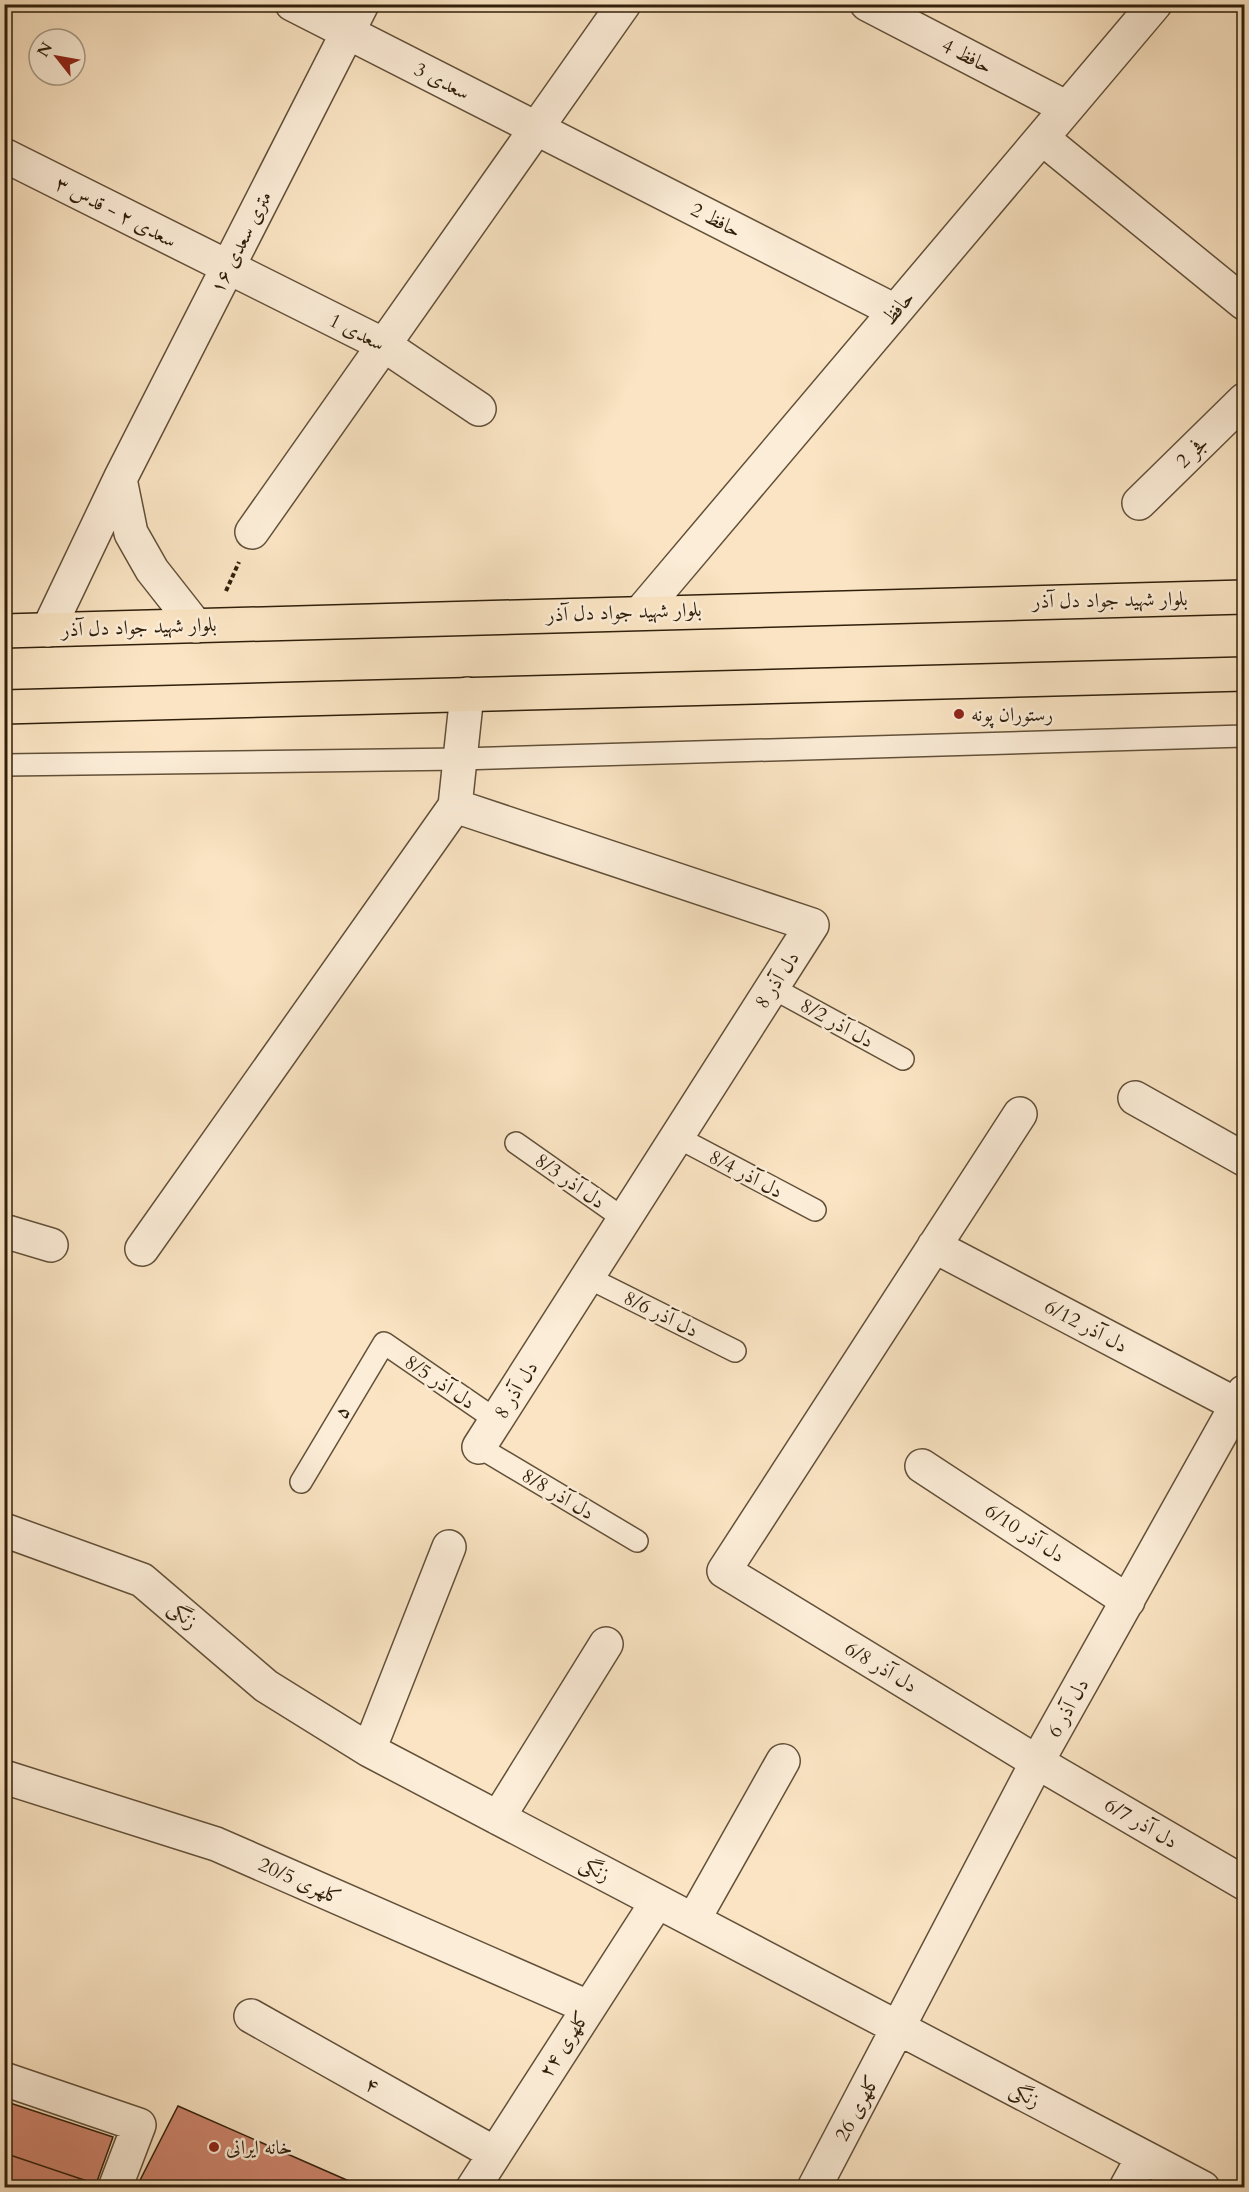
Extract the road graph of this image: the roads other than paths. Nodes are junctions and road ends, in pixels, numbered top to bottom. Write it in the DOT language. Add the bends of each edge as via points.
graph roads {
  1 [pos="292,4"];
  2 [pos="624,4"];
  3 [pos="867,4"];
  4 [pos="1155,4"];
  5 [pos="355,19"];
  6 [pos="1067,108"];
  7 [pos="536,129"];
  8 [pos="1042,138"];
  9 [pos="4,156"];
  10 [pos="228,268"];
  11 [pos="1245,303"];
  12 [pos="895,311"];
  13 [pos="384,345"];
  14 [pos="1245,400"];
  15 [pos="479,409"];
  16 [pos="120,479"];
  17 [pos="1139,503"];
  18 [pos="252,532"];
  19 [pos="1245,597"];
  20 [pos="641,612"];
  21 [pos="204,625"];
  22 [pos="48,630"];
  23 [pos="4,631"];
  24 [pos="1245,674"];
  25 [pos="467,694"];
  26 [pos="4,707"];
  27 [pos="1245,736"];
  28 [pos="460,759"];
  29 [pos="4,765"];
  30 [pos="455,806"];
  31 [pos="771,987"];
  32 [pos="903,1059"];
  33 [pos="1135,1098"];
  34 [pos="1020,1114"];
  35 [pos="676,1137"];
  36 [pos="516,1143"];
  37 [pos="1245,1159"];
  38 [pos="815,1210"];
  39 [pos="624,1219"];
  40 [pos="4,1231"];
  41 [pos="51,1245"];
  42 [pos="934,1246"];
  43 [pos="142,1249"];
  44 [pos="587,1277"];
  45 [pos="384,1343"];
  46 [pos="735,1351"];
  47 [pos="1241,1398"];
  48 [pos="496,1420"];
  49 [pos="479,1447"];
  50 [pos="922,1466"];
  51 [pos="301,1482"];
  52 [pos="4,1530"];
  53 [pos="638,1541"];
  54 [pos="449,1548"];
  55 [pos="1128,1601"];
  56 [pos="606,1644"];
  57 [pos="369,1750"];
  58 [pos="783,1761"];
  59 [pos="1038,1762"];
  60 [pos="4,1778"];
  61 [pos="498,1818"];
  62 [pos="1245,1883"];
  63 [pos="657,1902"];
  64 [pos="694,1919"];
  65 [pos="588,2007"];
  66 [pos="251,2016"];
  67 [pos="899,2029"];
  68 [pos="4,2079"];
  69 [pos="494,2153"];
  70 [pos="1143,2157"];
  71 [pos="115,2187"];
  72 [pos="472,2187"];
  73 [pos="814,2187"];
  74 [pos="1126,2187"];
  75 [pos="1203,2187"];
  1 -- 5 [label="street, سعدی 3"];
  2 -- 7 [label="street"];
  3 -- 6 [label="street, حافظ 4"];
  4 -- 6 [label="street, حافظ"];
  5 -- 7 [label="street, سعدی 3"];
  5 -- 10 [label="street, ۱۶ متری سعدی"];
  6 -- 8 [label="street, حافظ"];
  7 -- 12 [label="street, حافظ 2"];
  7 -- 13 [label="street"];
  8 -- 11 [label="street"];
  8 -- 12 [label="street, حافظ"];
  9 -- 10 [label="street, سعدی ۲ - قدس ۳"];
  10 -- 13 [label="street, سعدی 1"];
  10 -- 16 [label="street, ۱۶ متری سعدی"];
  12 -- 20 [label="street, حافظ"];
  13 -- 15 [label="street, سعدی 1"];
  13 -- 18 [label="street"];
  14 -- 17 [label="street, فجر 2"];
  16 -- 21 [label="street" via="131,533 152,570"];
  16 -- 22 [label="street, ۱۶ متری سعدی"];
  19 -- 20 [label="main road, بلوار شهید جواد دل آذر"];
  20 -- 21 [label="main road, بلوار شهید جواد دل آذر"];
  21 -- 22 [label="main road, بلوار شهید جواد دل آذر"];
  22 -- 23 [label="main road, بلوار شهید جواد دل آذر"];
  24 -- 25 [label="main road"];
  25 -- 26 [label="main road"];
  25 -- 28 [label="street"];
  27 -- 28 [label="lane"];
  28 -- 29 [label="lane"];
  28 -- 30 [label="street"];
  30 -- 31 [label="street, دل آذر 8" via="812,924"];
  30 -- 43 [label="street"];
  31 -- 32 [label="lane, دل آذر 8/2"];
  31 -- 35 [label="street, دل آذر 8"];
  33 -- 37 [label="street"];
  34 -- 42 [label="street"];
  35 -- 38 [label="lane, دل آذر 8/4"];
  35 -- 39 [label="street, دل آذر 8"];
  36 -- 39 [label="lane, دل آذر 8/3"];
  39 -- 44 [label="street, دل آذر 8"];
  40 -- 41 [label="street"];
  42 -- 47 [label="street, دل آذر 6/12"];
  42 -- 59 [label="street, دل آذر 6/8" via="724,1571"];
  44 -- 46 [label="lane, دل آذر 8/6"];
  44 -- 48 [label="street, دل آذر 8"];
  45 -- 48 [label="lane, دل آذر 8/5"];
  45 -- 51 [label="lane, ۵"];
  47 -- 55 [label="street, دل آذر 6"];
  48 -- 49 [label="street, دل آذر 8"];
  49 -- 53 [label="lane, دل آذر 8/8"];
  50 -- 55 [label="street, دل آذر 6/10"];
  52 -- 57 [label="street, زنگی" via="142,1580 267,1686"];
  54 -- 57 [label="street"];
  55 -- 59 [label="street, دل آذر 6"];
  56 -- 61 [label="street"];
  57 -- 61 [label="street, زنگی"];
  58 -- 64 [label="street"];
  59 -- 62 [label="street, دل آذر 6/7"];
  59 -- 67 [label="street, دل آذر 6"];
  60 -- 65 [label="street, کلهری 20/5" via="216,1844"];
  61 -- 63 [label="street, زنگی"];
  63 -- 64 [label="street, زنگی"];
  63 -- 65 [label="street, کلهری ۲۴"];
  64 -- 67 [label="street, زنگی"];
  65 -- 69 [label="street, کلهری ۲۴"];
  66 -- 69 [label="street, ۴"];
  67 -- 70 [label="street, زنگی"];
  67 -- 73 [label="street, کلهری 26"];
  68 -- 71 [label="street" via="139,2125"];
  69 -- 72 [label="street, کلهری ۲۴"];
  70 -- 74 [label="street"];
  70 -- 75 [label="street, زنگی"];
}
